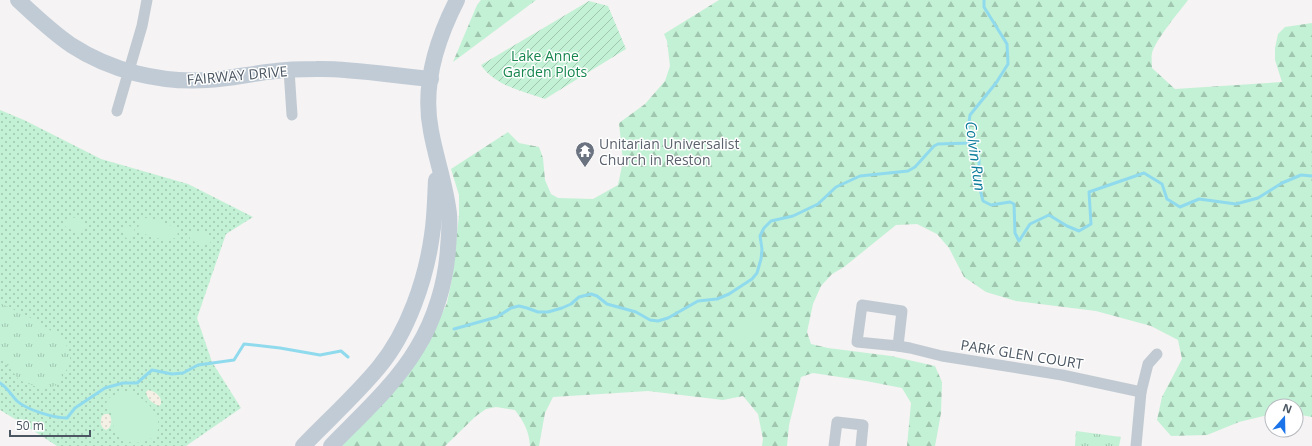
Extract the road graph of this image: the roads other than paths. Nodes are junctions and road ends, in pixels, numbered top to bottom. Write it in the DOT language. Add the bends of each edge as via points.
graph roads {
  1 [pos="18,0"];
  2 [pos="148,0"];
  3 [pos="457,0"];
  4 [pos="289,70"];
  5 [pos="129,72"];
  6 [pos="430,79"];
  7 [pos="117,111"];
  8 [pos="292,115"];
  9 [pos="438,164"];
  10 [pos="898,346"];
  11 [pos="1158,354"];
  12 [pos="1141,392"];
  13 [pos="303,446"];
  14 [pos="331,446"];
  15 [pos="834,446"];
  16 [pos="861,446"];
  17 [pos="1136,446"];
  1 -- 5 [label="main road, FAIRWAY DRIVE" via="53,32 72,45"];
  2 -- 5 [label="street"];
  3 -- 6 [label="main road" via="441,35"];
  4 -- 5 [label="main road, FAIRWAY DRIVE" via="184,81"];
  4 -- 6 [label="main road, FAIRWAY DRIVE" via="340,69"];
  4 -- 8 [label="street"];
  5 -- 7 [label="street"];
  6 -- 9 [label="main road" via="430,130"];
  9 -- 13 [label="main road" via="428,259 407,320 380,366"];
  9 -- 14 [label="main road" via="449,215 447,259 445,276 428,327 399,374"];
  10 -- 10 [label="street, PARK GLEN COURT" via="857,342 862,305 902,311"];
  10 -- 12 [label="street, PARK GLEN COURT" via="942,356 1062,375"];
  11 -- 12 [label="street" via="1148,364"];
  12 -- 17 [label="street"];
  15 -- 16 [label="street" via="837,422 863,425"];
}
